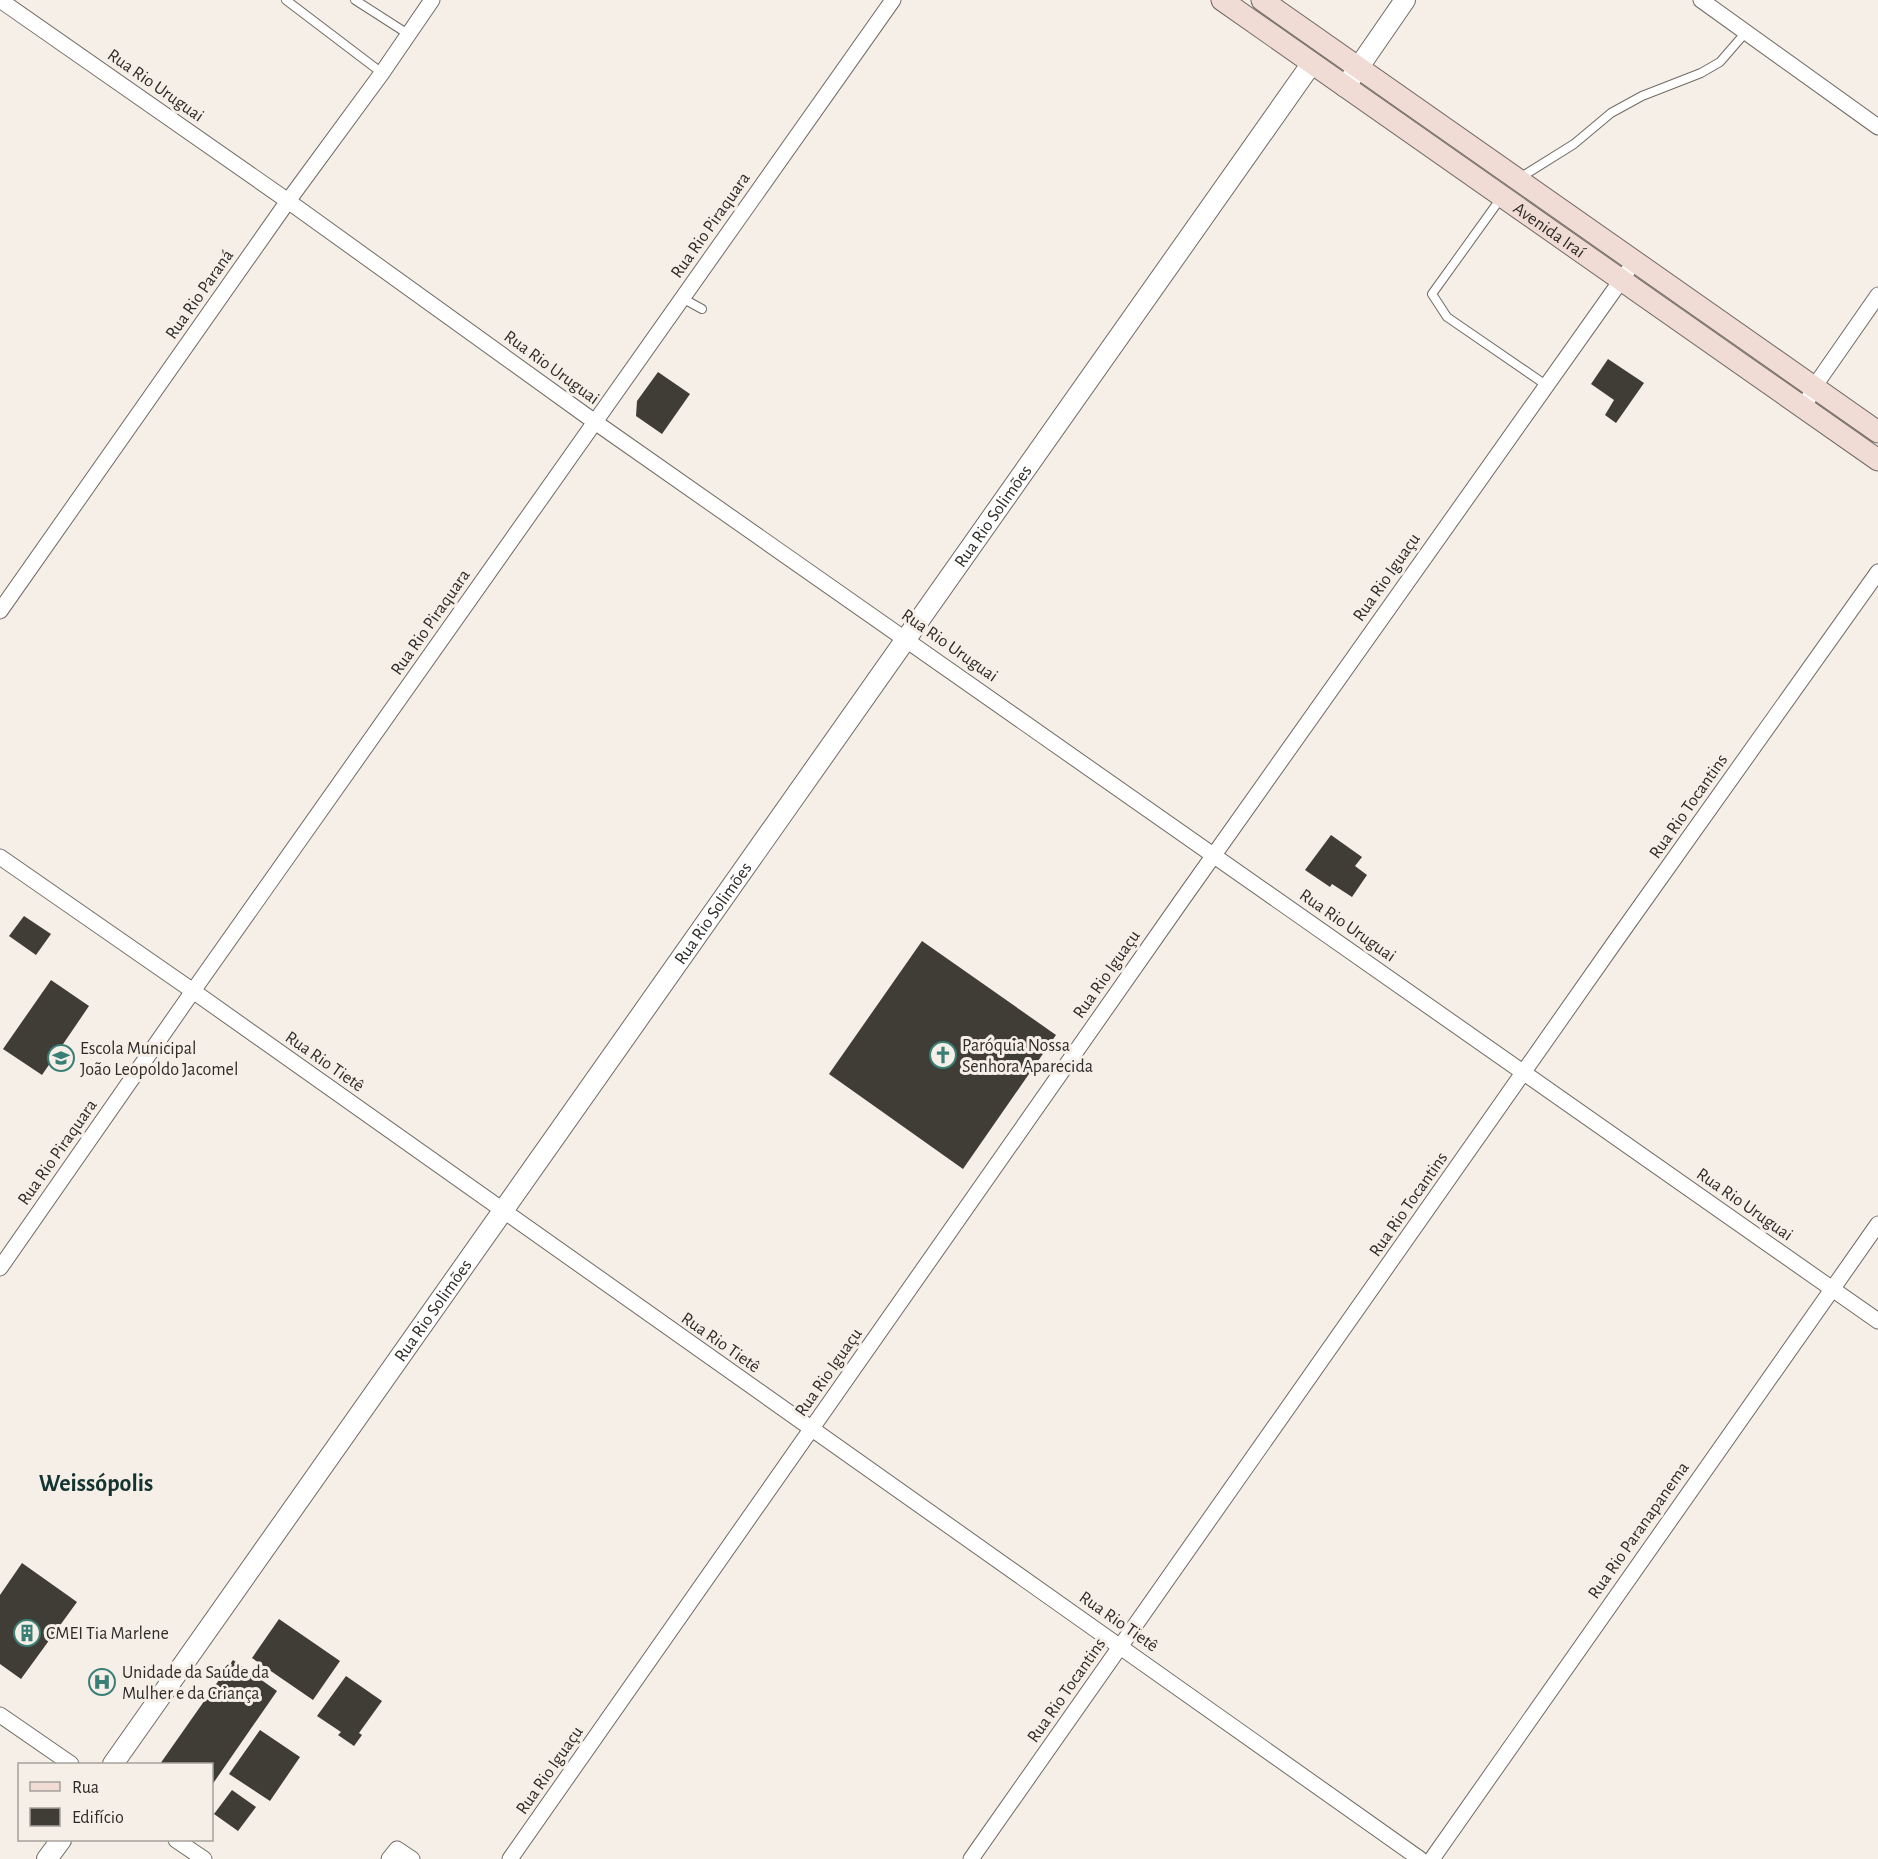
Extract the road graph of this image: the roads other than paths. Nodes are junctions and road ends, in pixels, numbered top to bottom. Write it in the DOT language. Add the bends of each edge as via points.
graph roads {
  1 [pos="0,0"];
  2 [pos="286,0"];
  3 [pos="355,0"];
  4 [pos="432,0"];
  5 [pos="893,0"];
  6 [pos="1222,0"];
  7 [pos="1262,0"];
  8 [pos="1405,0"];
  9 [pos="1701,0"];
  10 [pos="1746,32"];
  11 [pos="408,34"];
  12 [pos="1312,63"];
  13 [pos="1358,67"];
  14 [pos="382,73"];
  15 [pos="1345,87"];
  16 [pos="1878,127"];
  17 [pos="1517,179"];
  18 [pos="1502,197"];
  19 [pos="288,201"];
  20 [pos="1589,229"];
  21 [pos="1571,245"];
  22 [pos="1634,261"];
  23 [pos="1622,280"];
  24 [pos="1878,295"];
  25 [pos="682,298"];
  26 [pos="702,309"];
  27 [pos="1546,385"];
  28 [pos="1814,387"];
  29 [pos="1804,408"];
  30 [pos="595,422"];
  31 [pos="1878,432"];
  32 [pos="1878,460"];
  33 [pos="1878,572"];
  34 [pos="0,611"];
  35 [pos="905,638"];
  36 [pos="1215,854"];
  37 [pos="0,857"];
  38 [pos="193,991"];
  39 [pos="1524,1073"];
  40 [pos="503,1211"];
  41 [pos="1878,1224"];
  42 [pos="0,1268"];
  43 [pos="1831,1288"];
  44 [pos="1878,1321"];
  45 [pos="812,1430"];
  46 [pos="1121,1646"];
  47 [pos="0,1715"];
  48 [pos="69,1763"];
  49 [pos="114,1763"];
  50 [pos="60,1841"];
  51 [pos="179,1841"];
  52 [pos="47,1859"];
  53 [pos="204,1859"];
  54 [pos="389,1859"];
  55 [pos="412,1859"];
  56 [pos="510,1859"];
  57 [pos="971,1859"];
  58 [pos="1420,1859"];
  59 [pos="1432,1859"];
  1 -- 19 [label="street, Rua Rio Uruguai"];
  2 -- 14 [label="lane"];
  3 -- 11 [label="lane"];
  4 -- 11 [label="street, Rua Rio Paraná"];
  5 -- 25 [label="street, Rua Rio Piraquara"];
  6 -- 12 [label="main road, Avenida Iraí"];
  7 -- 13 [label="main road, Avenida Iraí"];
  8 -- 13 [label="street"];
  9 -- 10 [label="street"];
  10 -- 16 [label="street"];
  10 -- 17 [label="lane" via="1720,62 1611,113 1574,144"];
  11 -- 14 [label="street, Rua Rio Paraná"];
  12 -- 15 [label="main road, Avenida Iraí"];
  12 -- 35 [label="street, Rua Rio Solimões"];
  13 -- 15 [label="street"];
  13 -- 17 [label="main road, Avenida Iraí"];
  14 -- 19 [label="street, Rua Rio Paraná"];
  15 -- 18 [label="main road, Avenida Iraí"];
  17 -- 20 [label="main road, Avenida Iraí"];
  18 -- 21 [label="main road, Avenida Iraí"];
  18 -- 27 [label="lane" via="1432,294 1447,317"];
  19 -- 30 [label="street, Rua Rio Uruguai"];
  19 -- 34 [label="street, Rua Rio Paraná"];
  20 -- 21 [label="main road"];
  20 -- 22 [label="main road, Avenida Iraí"];
  21 -- 23 [label="main road, Avenida Iraí"];
  22 -- 23 [label="street, Rua Rio Iguaçu"];
  22 -- 28 [label="main road, Avenida Iraí"];
  23 -- 27 [label="street, Rua Rio Iguaçu"];
  23 -- 29 [label="main road, Avenida Iraí"];
  24 -- 28 [label="street"];
  25 -- 26 [label="lane"];
  25 -- 30 [label="street, Rua Rio Piraquara"];
  27 -- 36 [label="street, Rua Rio Iguaçu"];
  28 -- 29 [label="street"];
  28 -- 31 [label="main road, Avenida Iraí"];
  29 -- 32 [label="main road, Avenida Iraí"];
  30 -- 35 [label="street, Rua Rio Uruguai"];
  30 -- 38 [label="street, Rua Rio Piraquara"];
  33 -- 39 [label="street, Rua Rio Tocantins"];
  35 -- 36 [label="street, Rua Rio Uruguai"];
  35 -- 40 [label="street, Rua Rio Solimões"];
  36 -- 39 [label="street, Rua Rio Uruguai"];
  36 -- 45 [label="street, Rua Rio Iguaçu"];
  37 -- 38 [label="street, Rua Rio Tietê"];
  38 -- 40 [label="street, Rua Rio Tietê"];
  38 -- 42 [label="street, Rua Rio Piraquara"];
  39 -- 43 [label="street, Rua Rio Uruguai"];
  39 -- 46 [label="street, Rua Rio Tocantins"];
  40 -- 45 [label="street, Rua Rio Tietê"];
  40 -- 49 [label="street, Rua Rio Solimões"];
  41 -- 43 [label="street, Rua Rio Paranapanema"];
  43 -- 44 [label="street, Rua Rio Uruguai"];
  43 -- 59 [label="street, Rua Rio Paranapanema"];
  45 -- 46 [label="street, Rua Rio Tietê"];
  45 -- 56 [label="street, Rua Rio Iguaçu"];
  46 -- 57 [label="street, Rua Rio Tocantins"];
  46 -- 58 [label="street, Rua Rio Tietê"];
  47 -- 48 [label="street"];
  50 -- 52 [label="street"];
  51 -- 53 [label="street"];
  54 -- 55 [label="street" via="397,1849"];
}
